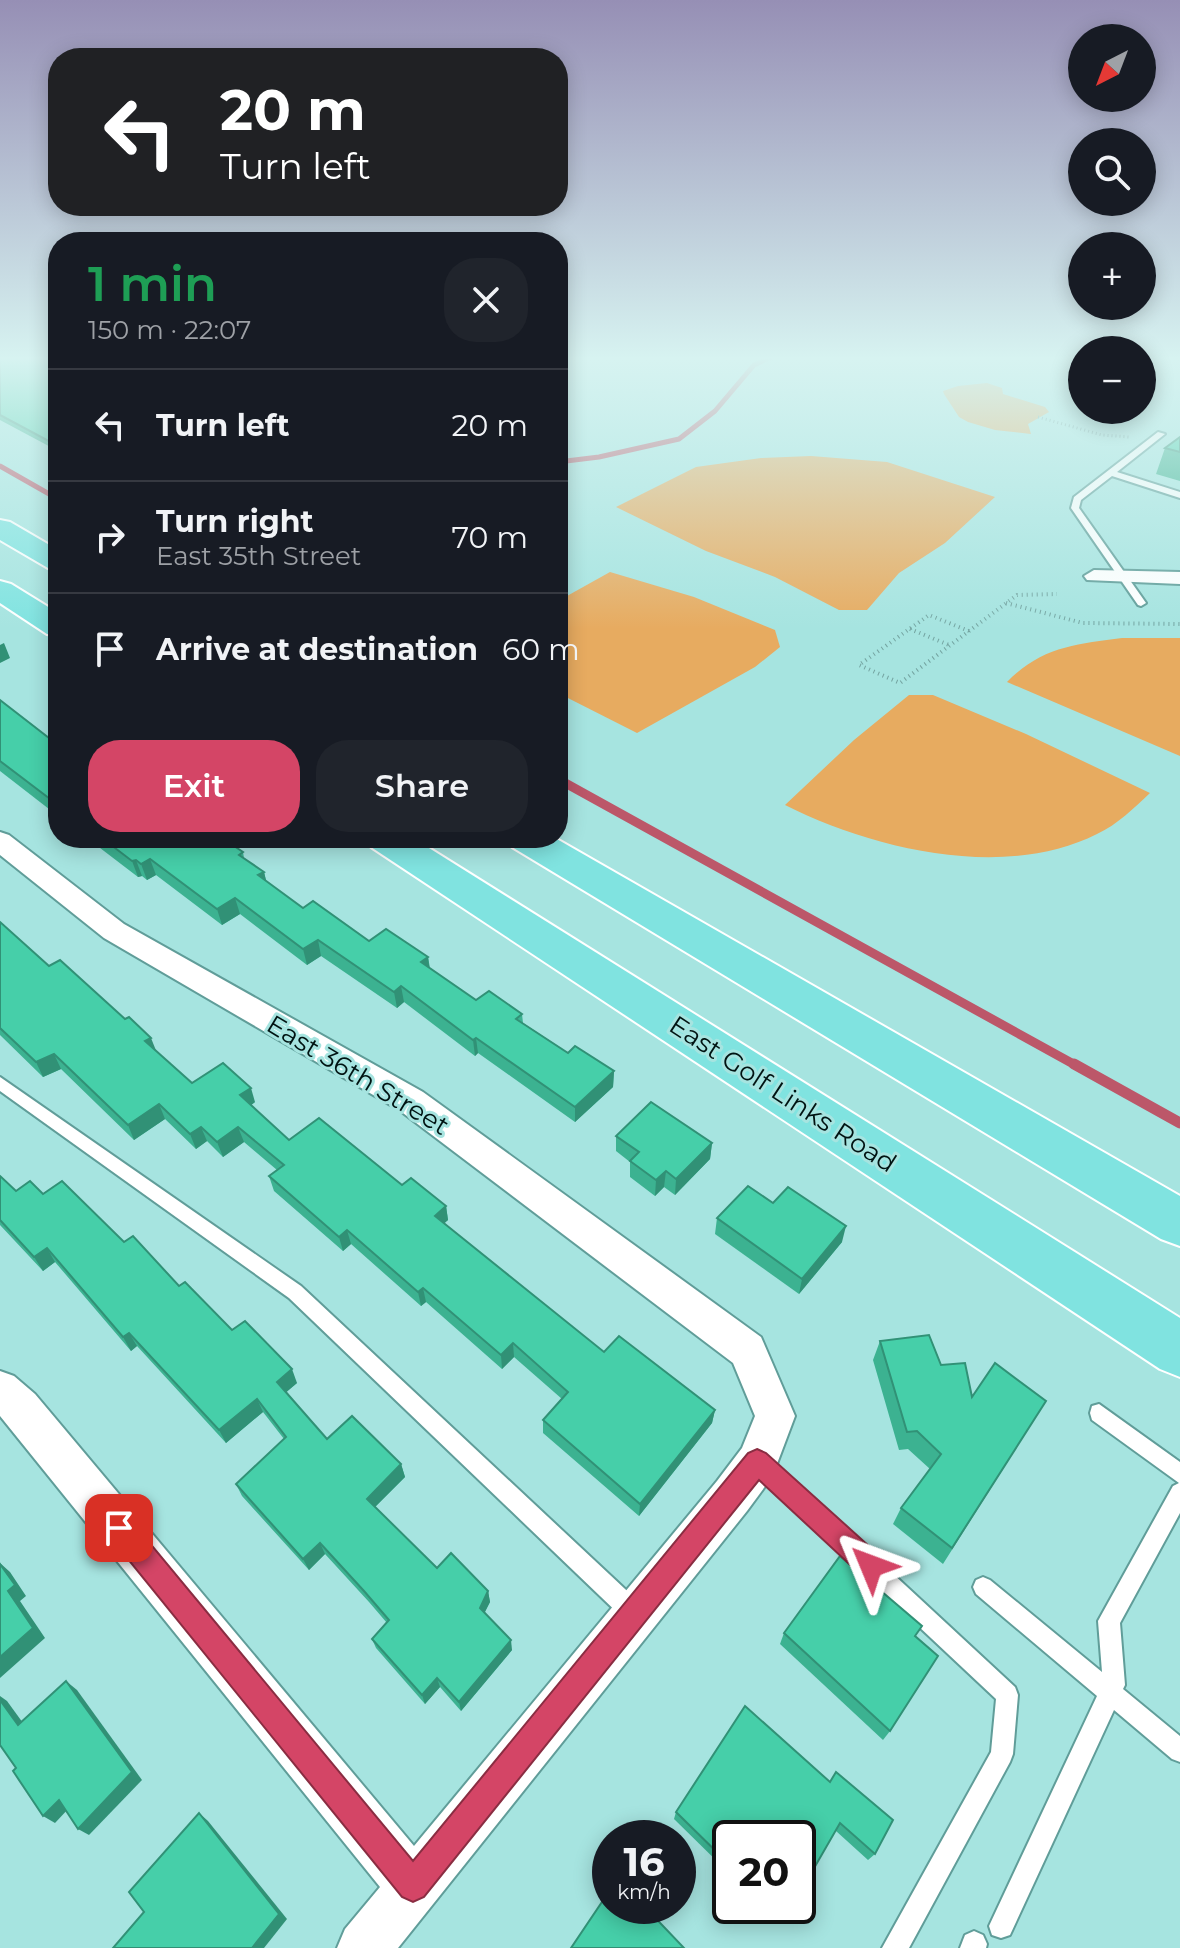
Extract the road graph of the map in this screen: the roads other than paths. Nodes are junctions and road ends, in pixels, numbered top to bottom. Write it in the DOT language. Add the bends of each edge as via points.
graph roads {
  1 [pos="1144,447"];
  2 [pos="1110,473"];
  3 [pos="1180,495"];
  4 [pos="0,528"];
  5 [pos="48,556"];
  6 [pos="1122,575"];
  7 [pos="1094,576"];
  8 [pos="1180,578"];
  9 [pos="0,590"];
  10 [pos="1141,603"];
  11 [pos="48,621"];
  12 [pos="0,841"];
  13 [pos="401,848"];
  14 [pos="543,848"];
  15 [pos="0,1083"];
  16 [pos="1180,1223"];
  17 [pos="1180,1350"];
  18 [pos="0,1390"];
  19 [pos="1099,1413"];
  20 [pos="757,1462"];
  21 [pos="1180,1474"];
  22 [pos="1180,1493"];
  23 [pos="983,1587"];
  24 [pos="635,1614"];
  25 [pos="1109,1694"];
  26 [pos="1180,1751"];
  27 [pos="413,1886"];
  28 [pos="1001,1926"];
  29 [pos="364,1948"];
  30 [pos="895,1948"];
  1 -- 2 [label="lane"];
  2 -- 3 [label="lane"];
  2 -- 6 [label="lane" via="1077,499 1075,508"];
  4 -- 5 [label="main road"];
  6 -- 7 [label="street"];
  6 -- 8 [label="street"];
  6 -- 10 [label="lane"];
  9 -- 11 [label="main road"];
  12 -- 20 [label="street, East 36th Street" via="114,931 411,1101 747,1350 775,1416"];
  13 -- 17 [label="main road, East Golf Links Road"];
  14 -- 16 [label="main road"];
  15 -- 24 [label="lane" via="295,1292"];
  18 -- 27 [label="street" via="21,1408"];
  19 -- 21 [label="lane"];
  20 -- 24 [label="street"];
  20 -- 30 [label="lane" via="1007,1695 1002,1754"];
  22 -- 25 [label="lane" via="1109,1621 1114,1685"];
  23 -- 25 [label="lane"];
  24 -- 27 [label="street"];
  25 -- 26 [label="lane"];
  25 -- 28 [label="lane"];
  27 -- 29 [label="street"];
}
